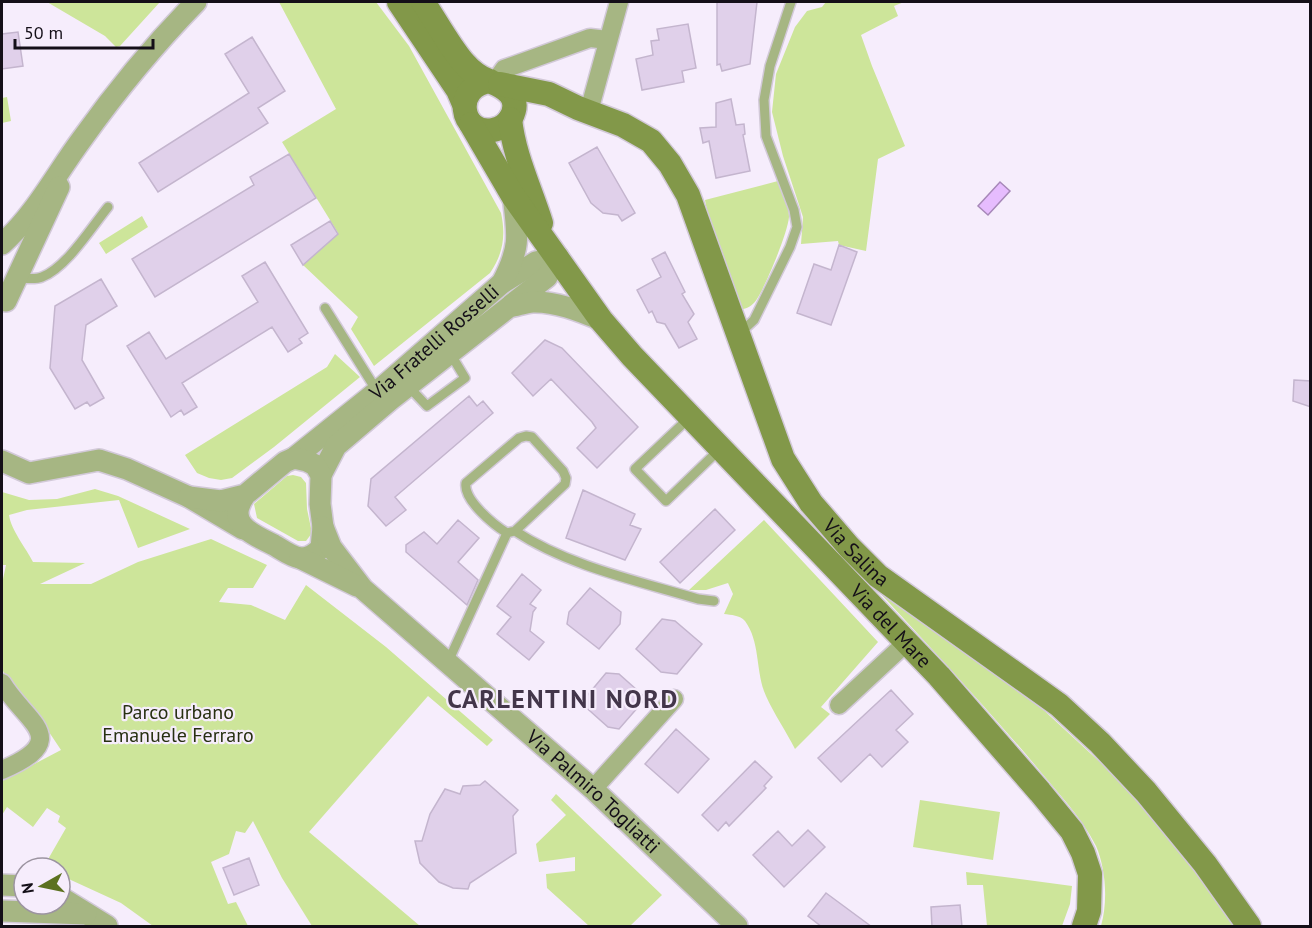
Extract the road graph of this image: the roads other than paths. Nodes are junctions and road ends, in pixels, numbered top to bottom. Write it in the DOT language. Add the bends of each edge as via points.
graph roads {
  1 [pos="196,2"];
  2 [pos="399,2"];
  3 [pos="423,2"];
  4 [pos="619,2"];
  5 [pos="791,2"];
  6 [pos="608,40"];
  7 [pos="495,83"];
  8 [pos="584,109"];
  9 [pos="468,114"];
  10 [pos="511,117"];
  11 [pos="79,143"];
  12 [pos="513,196"];
  13 [pos="108,207"];
  14 [pos="2,244"];
  15 [pos="552,248"];
  16 [pos="10,275"];
  17 [pos="502,283"];
  18 [pos="4,307"];
  19 [pos="509,307"];
  20 [pos="325,308"];
  21 [pos="601,320"];
  22 [pos="738,335"];
  23 [pos="450,353"];
  24 [pos="408,386"];
  25 [pos="377,391"];
  26 [pos="690,417"];
  27 [pos="720,449"];
  28 [pos="294,458"];
  29 [pos="2,461"];
  30 [pos="321,475"];
  31 [pos="245,495"];
  32 [pos="189,497"];
  33 [pos="323,527"];
  34 [pos="243,529"];
  35 [pos="511,532"];
  36 [pos="300,558"];
  37 [pos="363,589"];
  38 [pos="714,601"];
  39 [pos="907,642"];
  40 [pos="448,662"];
  41 [pos="2,686"];
  42 [pos="674,699"];
  43 [pos="839,705"];
  44 [pos="2,770"];
  45 [pos="593,789"];
  46 [pos="72,905"];
  47 [pos="2,911"];
  48 [pos="86,914"];
  49 [pos="107,927"];
  50 [pos="737,927"];
  51 [pos="1084,927"];
  52 [pos="1250,927"];
  1 -- 11 [label="street" via="118,88"];
  2 -- 9 [label="main road" via="458,90"];
  3 -- 7 [label="main road" via="464,63"];
  4 -- 6 [label="street"];
  5 -- 22 [label="lane" via="764,100 766,136 797,227 754,320"];
  6 -- 7 [label="street" via="590,38 504,69"];
  6 -- 8 [label="street"];
  7 -- 8 [label="main road" via="549,93"];
  7 -- 9 [label="main road" via="470,91"];
  7 -- 10 [label="main road" via="506,88 513,101"];
  8 -- 10 [label="main road" via="548,106"];
  8 -- 22 [label="main road, Via Salina" via="651,141 670,164 688,195"];
  9 -- 10 [label="main road" via="479,129 488,131 504,126"];
  9 -- 12 [label="main road"];
  10 -- 15 [label="main road" via="520,166"];
  11 -- 14 [label="street" via="26,220"];
  11 -- 16 [label="street"];
  12 -- 15 [label="main road"];
  12 -- 17 [label="street, Via Fratelli Rosselli" via="518,244"];
  13 -- 16 [label="lane" via="50,273 39,279"];
  15 -- 17 [label="street"];
  15 -- 19 [label="street" via="547,277"];
  15 -- 21 [label="main road, Via del Mare"];
  16 -- 18 [label="street"];
  17 -- 25 [label="street, Via Fratelli Rosselli"];
  19 -- 21 [label="street, Via Fratelli Rosselli" via="533,302 548,304"];
  19 -- 23 [label="street, Via Fratelli Rosselli"];
  20 -- 25 [label="lane"];
  21 -- 26 [label="main road, Via del Mare"];
  22 -- 52 [label="main road, Via Salina" via="783,459 811,504 878,576 1059,705 1100,743 1205,864"];
  23 -- 24 [label="street, Via Fratelli Rosselli"];
  23 -- 24 [label="lane" via="465,378 427,406"];
  24 -- 30 [label="street, Via Fratelli Rosselli" via="336,446"];
  25 -- 28 [label="street, Via Fratelli Rosselli"];
  26 -- 27 [label="main road, Via del Mare"];
  26 -- 27 [label="lane" via="635,469 666,501"];
  27 -- 39 [label="main road, Via del Mare"];
  28 -- 30 [label="street" via="315,465"];
  28 -- 31 [label="street"];
  29 -- 32 [label="street" via="29,473 99,460"];
  30 -- 33 [label="street"];
  31 -- 32 [label="street" via="221,501"];
  31 -- 34 [label="street" via="237,516"];
  32 -- 34 [label="street"];
  33 -- 36 [label="street" via="321,548 314,555"];
  33 -- 37 [label="street" via="331,548"];
  34 -- 36 [label="street"];
  35 -- 35 [label="lane" via="497,526 468,497 466,483 519,438 532,437 563,471 565,484"];
  35 -- 38 [label="lane" via="586,564"];
  35 -- 40 [label="lane"];
  36 -- 37 [label="street"];
  37 -- 40 [label="street, Via Palmiro Togliatti"];
  39 -- 43 [label="street"];
  39 -- 51 [label="main road, Via del Mare" via="1072,831 1090,874 1089,911"];
  40 -- 45 [label="street, Via Palmiro Togliatti"];
  41 -- 44 [label="street" via="38,727 40,737 36,750 26,759"];
  42 -- 45 [label="street"];
  45 -- 50 [label="street, Via Palmiro Togliatti"];
  46 -- 48 [label="street"];
  47 -- 48 [label="street"];
  48 -- 49 [label="street"];
}
